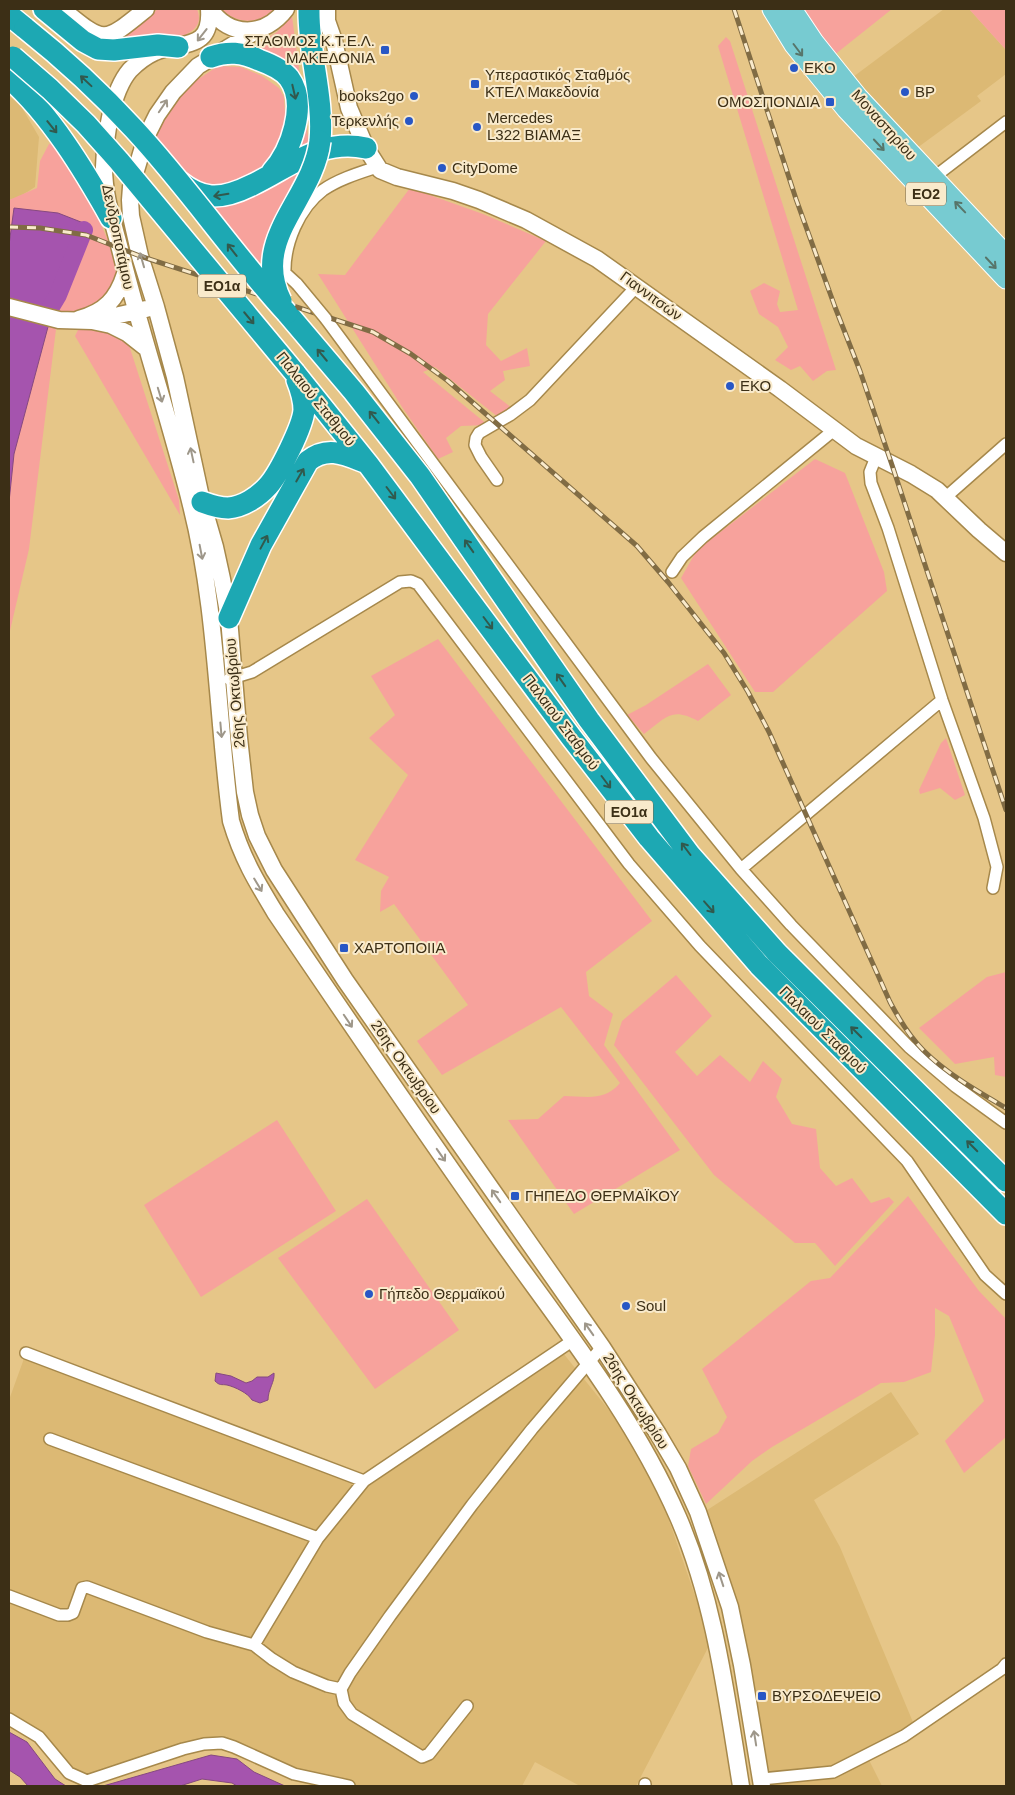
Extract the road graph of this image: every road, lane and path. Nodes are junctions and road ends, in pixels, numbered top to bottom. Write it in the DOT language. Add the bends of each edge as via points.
graph roads {
  1 [pos="44,9"];
  2 [pos="62,9"];
  3 [pos="146,9"];
  4 [pos="209,9"];
  5 [pos="327,9"];
  6 [pos="336,9"];
  7 [pos="772,9"];
  8 [pos="792,9"];
  9 [pos="296,12"];
  10 [pos="9,15"];
  11 [pos="259,29"];
  12 [pos="334,41"];
  13 [pos="178,47"];
  14 [pos="11,56"];
  15 [pos="210,57"];
  16 [pos="9,78"];
  17 [pos="1006,122"];
  18 [pos="366,148"];
  19 [pos="377,167"];
  20 [pos="933,178"];
  21 [pos="263,180"];
  22 [pos="180,182"];
  23 [pos="111,218"];
  24 [pos="1006,255"];
  25 [pos="125,274"];
  26 [pos="1006,279"];
  27 [pos="637,286"];
  28 [pos="9,307"];
  29 [pos="156,307"];
  30 [pos="135,312"];
  31 [pos="287,313"];
  32 [pos="73,320"];
  33 [pos="92,321"];
  34 [pos="146,348"];
  35 [pos="295,373"];
  36 [pos="834,430"];
  37 [pos="1006,444"];
  38 [pos="876,457"];
  39 [pos="368,464"];
  40 [pos="497,480"];
  41 [pos="946,496"];
  42 [pos="202,502"];
  43 [pos="1006,553"];
  44 [pos="672,572"];
  45 [pos="228,618"];
  46 [pos="234,678"];
  47 [pos="217,681"];
  48 [pos="942,700"];
  49 [pos="741,869"];
  50 [pos="993,888"];
  51 [pos="1006,1123"];
  52 [pos="1006,1181"];
  53 [pos="1006,1214"];
  54 [pos="1006,1294"];
  55 [pos="572,1341"];
  56 [pos="602,1347"];
  57 [pos="26,1353"];
  58 [pos="589,1363"];
  59 [pos="50,1439"];
  60 [pos="364,1481"];
  61 [pos="318,1538"];
  62 [pos="9,1596"];
  63 [pos="254,1645"];
  64 [pos="1006,1664"];
  65 [pos="341,1689"];
  66 [pos="467,1706"];
  67 [pos="9,1719"];
  68 [pos="762,1783"];
  69 [pos="349,1786"];
  70 [pos="741,1786"];
  1 -- 13 [label="highway" via="98,49"];
  2 -- 3 [label="main road" via="92,32 105,36 120,30"];
  4 -- 11 [label="main road" via="220,21 233,28"];
  4 -- 13 [label="main road, one-way" via="204,35 193,44"];
  5 -- 12 [label="main road" via="327,21"];
  6 -- 12 [label="main road"];
  7 -- 26 [label="main road, Μοναστηρίου / ΕΟ2, one-way" via="794,45 846,109"];
  8 -- 20 [label="main road, Μοναστηρίου / ΕΟ2" via="840,76"];
  9 -- 11 [label="main road, Δενδροποτάμου"];
  9 -- 31 [label="highway, bridge" via="320,114 320,141 312,171 273,250 272,278"];
  22 -- 10 [label="highway, ΕΟ1α, one-way, bridge" via="100,94"];
  11 -- 15 [label="main road, Δενδροποτάμου"];
  12 -- 18 [label="main road" via="347,102"];
  13 -- 23 [label="main road, Δενδροποτάμου" via="157,51 142,59 119,87 110,120 105,162"];
  14 -- 35 [label="highway, Παλαιού Σταθμού / ΕΟ1α, one-way, bridge" via="86,124"];
  15 -- 21 [label="highway, one-way" via="231,52 252,57 281,71 294,87 296,110 290,142 279,164"];
  29 -- 15 [label="main road, Δενδροποτάμου, one-way" via="131,216 131,186 139,156 157,114 180,83"];
  16 -- 23 [label="highway, one-way" via="58,135"];
  17 -- 20 [label="street"];
  18 -- 19 [label="main road"];
  18 -- 21 [label="highway" via="344,145 321,149"];
  19 -- 27 [label="main road, Γιαννιτσών" via="390,175 464,195 526,220 586,252"];
  19 -- 49 [label="street, bridge" via="340,181 311,202 292,237 285,259 285,273 326,319 652,758"];
  24 -- 20 [label="main road, Μοναστηρίου / ΕΟ2, one-way"];
  21 -- 22 [label="highway, one-way" via="240,191 211,196"];
  31 -- 22 [label="highway, ΕΟ1α, one-way, bridge" via="253,276"];
  23 -- 25 [label="main road, Δενδροποτάμου"];
  25 -- 30 [label="main road, Δενδροποτάμου"];
  25 -- 32 [label="main road" via="115,298 105,307 90,316"];
  27 -- 36 [label="main road, Γιαννιτσών"];
  27 -- 40 [label="street" via="525,405 479,432 475,445"];
  28 -- 32 [label="main road"];
  29 -- 30 [label="main road"];
  42 -- 29 [label="main road, 26ης Οκτωβρίου, one-way"];
  30 -- 33 [label="main road"];
  30 -- 34 [label="main road, 26ης Οκτωβρίου"];
  52 -- 31 [label="highway, Παλαιού Σταθμού / ΕΟ1α, one-way" via="777,953 690,855 589,720 420,476"];
  32 -- 33 [label="main road"];
  33 -- 34 [label="main road" via="120,328"];
  34 -- 47 [label="main road, 26ης Οκτωβρίου, one-way" via="197,530"];
  35 -- 39 [label="highway, Παλαιού Σταθμού / ΕΟ1α"];
  35 -- 42 [label="highway" via="304,412 293,443 270,485 239,506 228,508"];
  36 -- 38 [label="main road, Γιαννιτσών"];
  36 -- 44 [label="street" via="697,542"];
  37 -- 41 [label="street"];
  38 -- 41 [label="main road, Γιαννιτσών" via="921,479"];
  38 -- 48 [label="street" via="870,472 872,483"];
  45 -- 39 [label="highway, one-way" via="261,545 308,461 320,453 335,451"];
  39 -- 53 [label="highway, Παλαιού Σταθμού / ΕΟ1α, one-way" via="649,838 759,965"];
  41 -- 43 [label="main road, Γιαννιτσών"];
  42 -- 45 [label="main road, 26ης Οκτωβρίου" via="215,547"];
  45 -- 46 [label="main road, 26ης Οκτωβρίου"];
  46 -- 47 [label="street"];
  46 -- 54 [label="street" via="252,672 400,582 418,584 629,864 700,946 907,1161 985,1275"];
  56 -- 46 [label="main road, 26ης Οκτωβρίου, one-way" via="344,980 274,870 257,836 245,792"];
  47 -- 55 [label="main road, 26ης Οκτωβρίου, one-way" via="230,821 250,871 344,1015"];
  48 -- 49 [label="street"];
  48 -- 50 [label="street" via="984,818 997,867"];
  49 -- 51 [label="street" via="791,926 909,1047"];
  55 -- 58 [label="main road, 26ης Οκτωβρίου"];
  55 -- 60 [label="street"];
  56 -- 58 [label="street"];
  68 -- 56 [label="main road, 26ης Οκτωβρίου, one-way" via="730,1607 706,1534 678,1468"];
  57 -- 60 [label="street"];
  58 -- 65 [label="street" via="472,1505"];
  58 -- 70 [label="main road, 26ης Οκτωβρίου" via="648,1455 688,1543 709,1610"];
  59 -- 61 [label="street"];
  60 -- 61 [label="street"];
  61 -- 63 [label="street"];
  62 -- 63 [label="street" via="68,1615 73,1613 82,1588 87,1587 207,1632"];
  63 -- 65 [label="street" via="293,1672"];
  64 -- 68 [label="street" via="1002,1670 904,1736 833,1772"];
  65 -- 66 [label="street" via="344,1704 352,1714 422,1757 429,1754"];
  67 -- 69 [label="street" via="39,1737 69,1773 86,1781 183,1748 222,1744 294,1774"];
}
